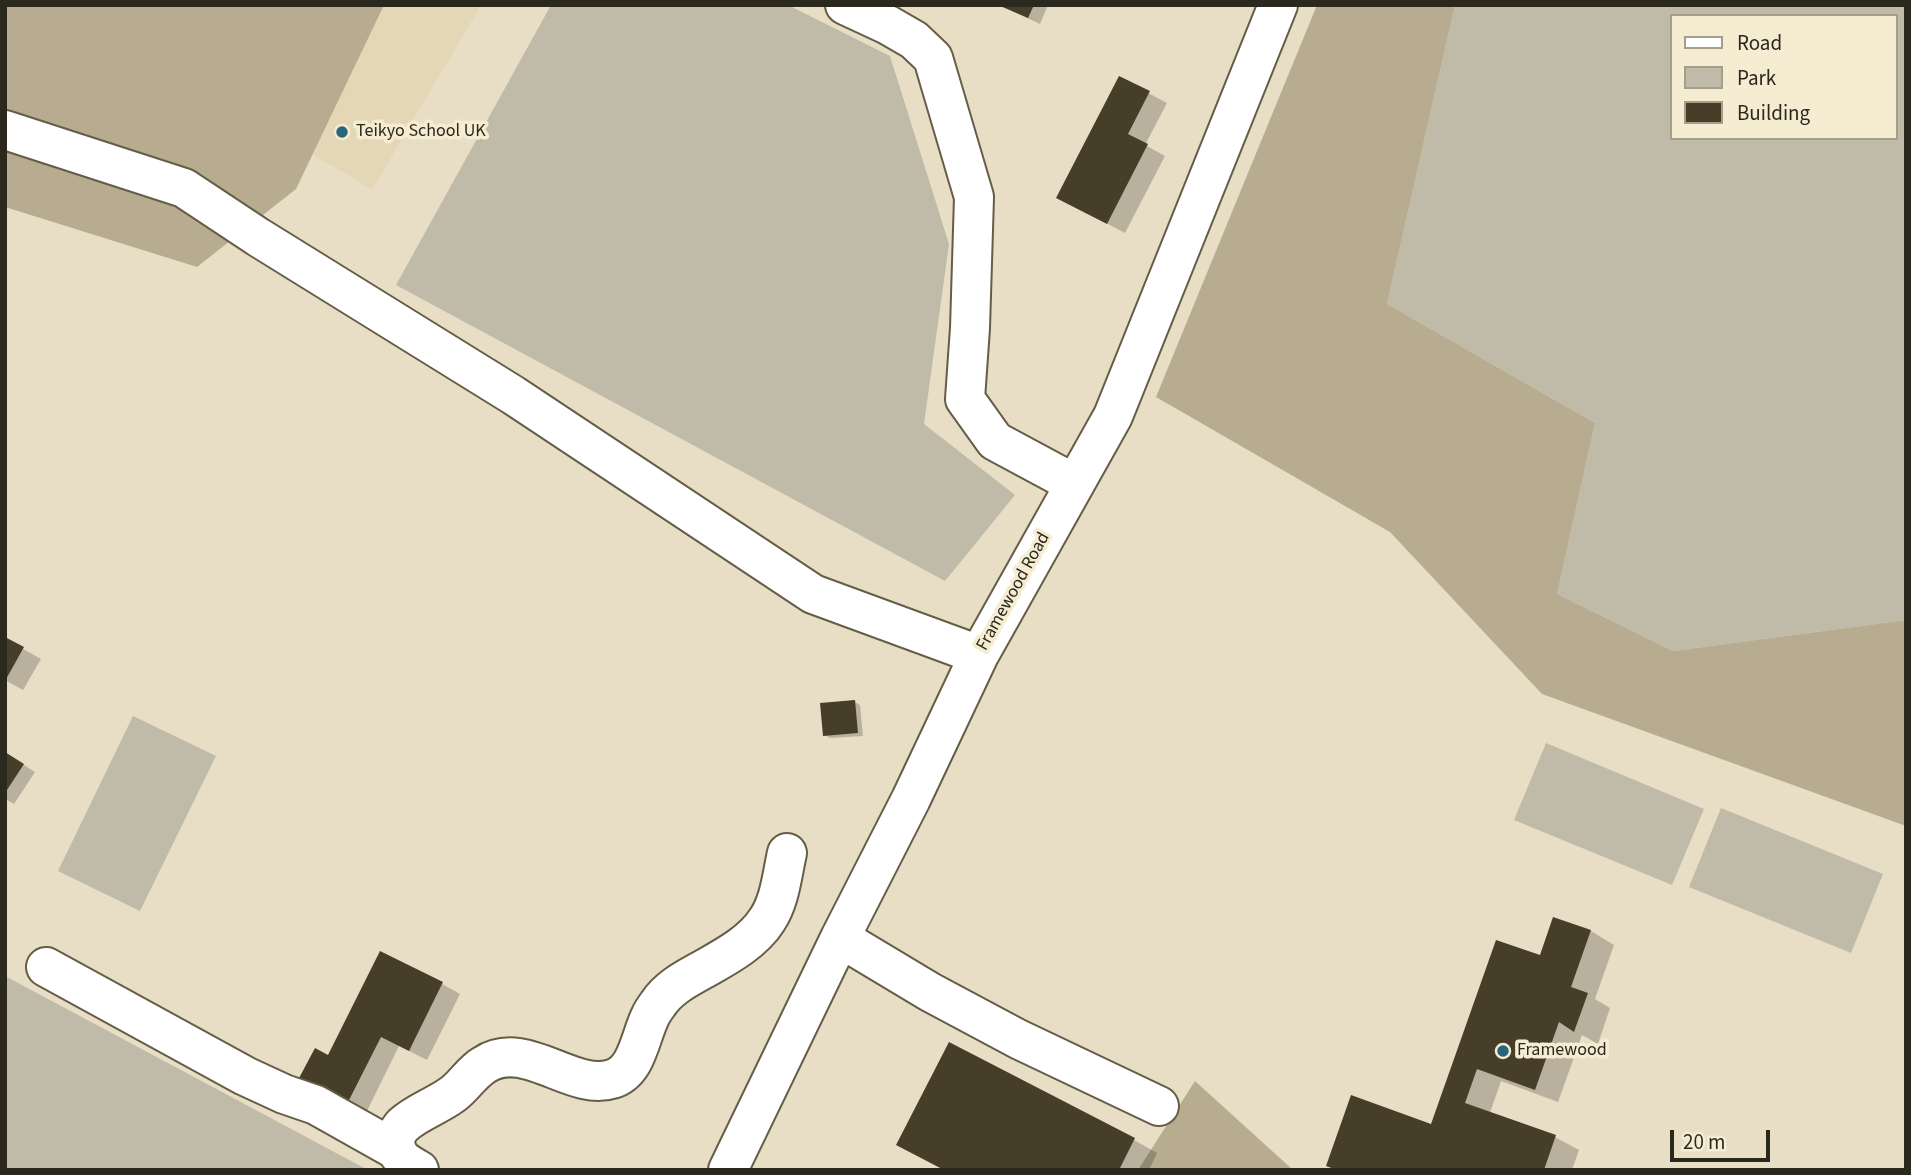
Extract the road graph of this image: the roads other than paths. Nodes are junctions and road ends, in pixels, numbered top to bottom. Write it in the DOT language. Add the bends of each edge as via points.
graph roads {
  1 [pos="845,5"];
  2 [pos="1278,5"];
  3 [pos="5,130"];
  4 [pos="1075,484"];
  5 [pos="979,655"];
  6 [pos="787,853"];
  7 [pos="840,938"];
  8 [pos="46,967"];
  9 [pos="1159,1106"];
  10 [pos="408,1160"];
  11 [pos="728,1170"];
  1 -- 4 [label="street" via="914,40 933,58 974,197 965,399 995,441"];
  2 -- 4 [label="street, Framewood Road" via="1113,416"];
  3 -- 5 [label="street" via="184,188 513,395 813,594"];
  4 -- 5 [label="street, Framewood Road"];
  5 -- 7 [label="street, Framewood Road"];
  6 -- 10 [label="street" via="768,919 733,952 664,995 628,1068 614,1079 593,1081 525,1059 484,1064 453,1094 402,1126 394,1139"];
  7 -- 9 [label="street" via="1018,1039"];
  7 -- 11 [label="street, Framewood Road"];
  8 -- 10 [label="street" via="245,1076 316,1105"];
}
